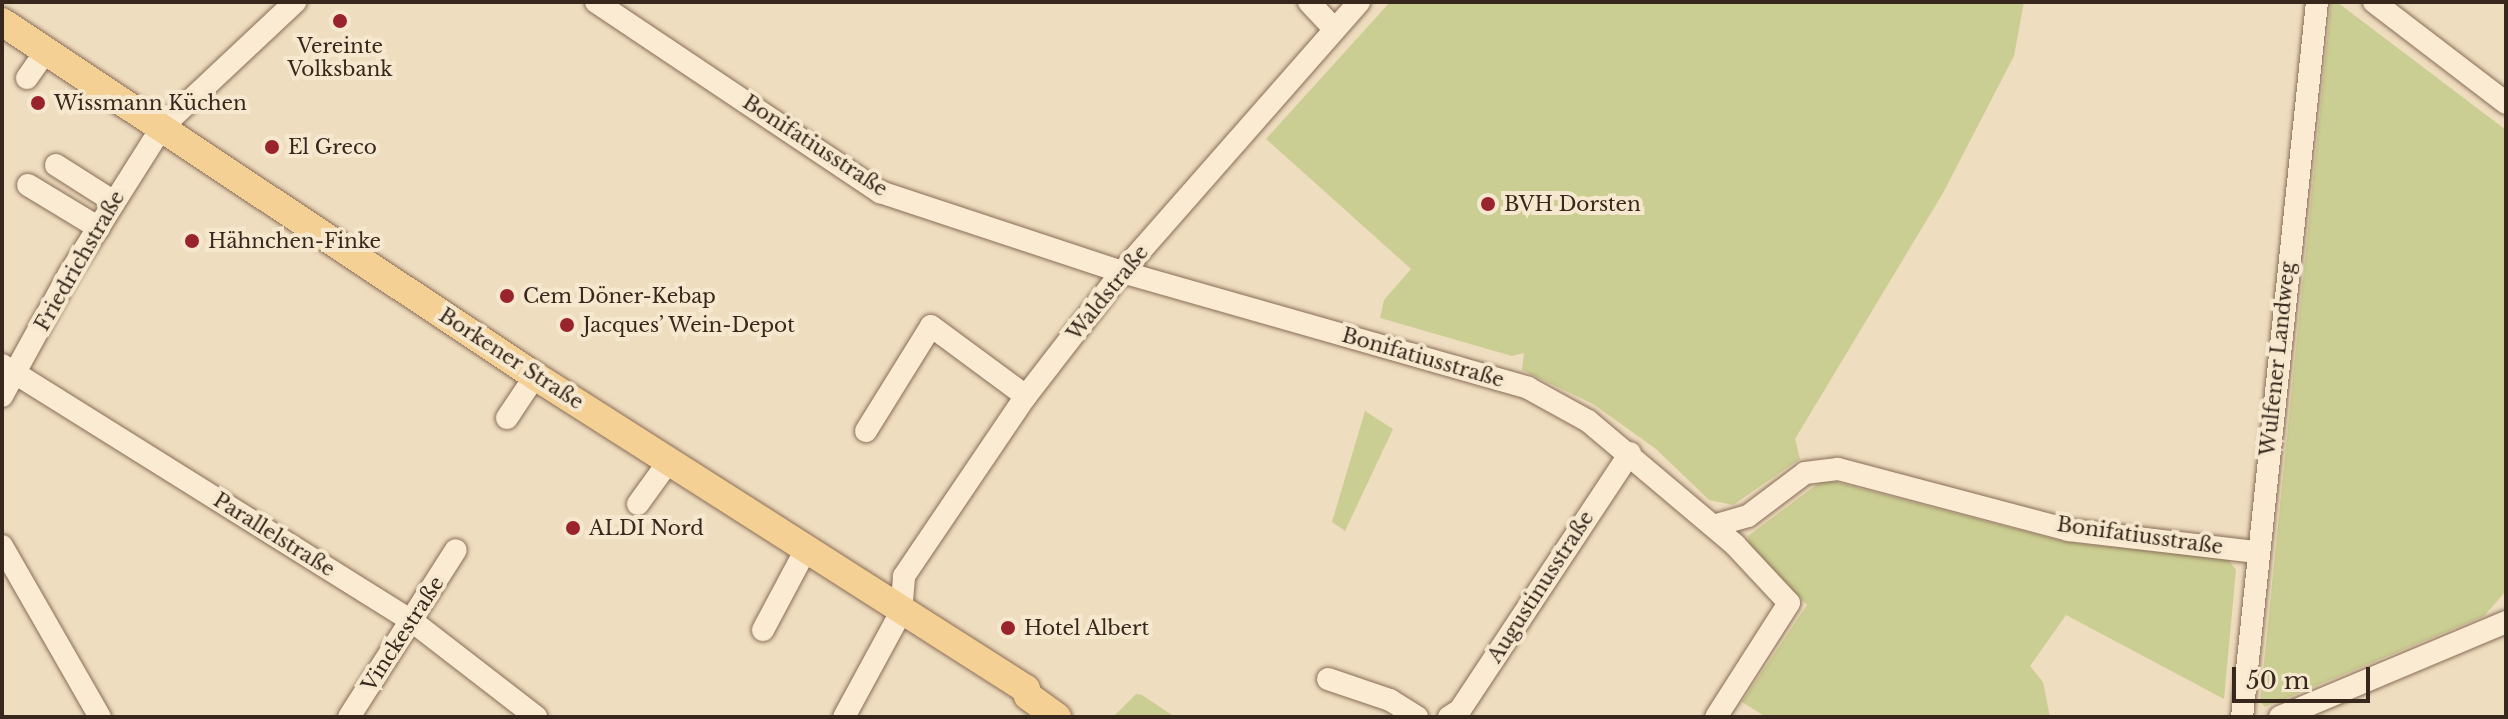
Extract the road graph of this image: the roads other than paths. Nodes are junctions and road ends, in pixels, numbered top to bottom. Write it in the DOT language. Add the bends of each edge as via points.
graph roads {
  1 [pos="295,2"];
  2 [pos="596,2"];
  3 [pos="1309,2"];
  4 [pos="1359,2"];
  5 [pos="2317,2"];
  6 [pos="2374,2"];
  7 [pos="2,22"];
  8 [pos="1334,29"];
  9 [pos="46,51"];
  10 [pos="27,78"];
  11 [pos="2506,103"];
  12 [pos="162,127"];
  13 [pos="56,165"];
  14 [pos="28,185"];
  15 [pos="114,202"];
  16 [pos="99,228"];
  17 [pos="1122,272"];
  18 [pos="9,369"];
  19 [pos="535,376"];
  20 [pos="2,396"];
  21 [pos="1026,396"];
  22 [pos="507,418"];
  23 [pos="866,431"];
  24 [pos="1630,453"];
  25 [pos="669,461"];
  26 [pos="638,504"];
  27 [pos="1713,526"];
  28 [pos="2,546"];
  29 [pos="806,549"];
  30 [pos="456,550"];
  31 [pos="2257,552"];
  32 [pos="901,612"];
  33 [pos="412,621"];
  34 [pos="2506,622"];
  35 [pos="763,630"];
  36 [pos="1328,679"];
  37 [pos="1026,689"];
  38 [pos="100,717"];
  39 [pos="349,717"];
  40 [pos="536,717"];
  41 [pos="844,717"];
  42 [pos="1057,717"];
  43 [pos="1074,717"];
  44 [pos="1417,717"];
  45 [pos="1449,717"];
  46 [pos="1716,717"];
  47 [pos="2242,717"];
  48 [pos="2280,717"];
  1 -- 12 [label="street, Friedrichstraße"];
  2 -- 17 [label="street, Bonifatiusstraße" via="880,192"];
  3 -- 8 [label="street"];
  4 -- 8 [label="street, Waldstraße"];
  5 -- 31 [label="street, Wulfener Landweg"];
  6 -- 11 [label="street"];
  7 -- 9 [label="main road, Borkener Straße"];
  8 -- 17 [label="street, Waldstraße"];
  9 -- 10 [label="street"];
  9 -- 12 [label="main road, Borkener Straße"];
  12 -- 15 [label="street, Friedrichstraße"];
  12 -- 19 [label="main road, Borkener Straße"];
  13 -- 15 [label="street"];
  14 -- 16 [label="street"];
  15 -- 16 [label="street, Friedrichstraße"];
  16 -- 18 [label="street, Friedrichstraße"];
  17 -- 21 [label="street, Waldstraße"];
  17 -- 24 [label="street, Bonifatiusstraße" via="1528,388 1588,421"];
  18 -- 20 [label="street, Friedrichstraße"];
  18 -- 33 [label="street, Parallelstraße"];
  19 -- 22 [label="street"];
  19 -- 25 [label="main road, Borkener Straße"];
  21 -- 23 [label="street" via="931,326"];
  21 -- 32 [label="street, Waldstraße" via="904,576"];
  24 -- 27 [label="street, Bonifatiusstraße"];
  24 -- 45 [label="street, Augustinusstraße" via="1460,710"];
  25 -- 26 [label="street"];
  25 -- 29 [label="main road, Borkener Straße"];
  27 -- 31 [label="street, Bonifatiusstraße" via="1748,516 1805,473 1838,469 2069,530"];
  27 -- 46 [label="street" via="1789,603"];
  28 -- 38 [label="street"];
  29 -- 32 [label="main road, Borkener Straße"];
  29 -- 35 [label="street"];
  30 -- 33 [label="street, Vinckestraße"];
  31 -- 47 [label="street, Wulfener Landweg"];
  32 -- 37 [label="main road, Borkener Straße"];
  32 -- 41 [label="street"];
  33 -- 39 [label="street, Vinckestraße"];
  33 -- 40 [label="street, Parallelstraße"];
  34 -- 48 [label="street"];
  36 -- 44 [label="street" via="1390,700"];
  37 -- 42 [label="main road, Borkener Straße"];
  37 -- 43 [label="main road, Borkener Straße" via="1036,688"];
}
